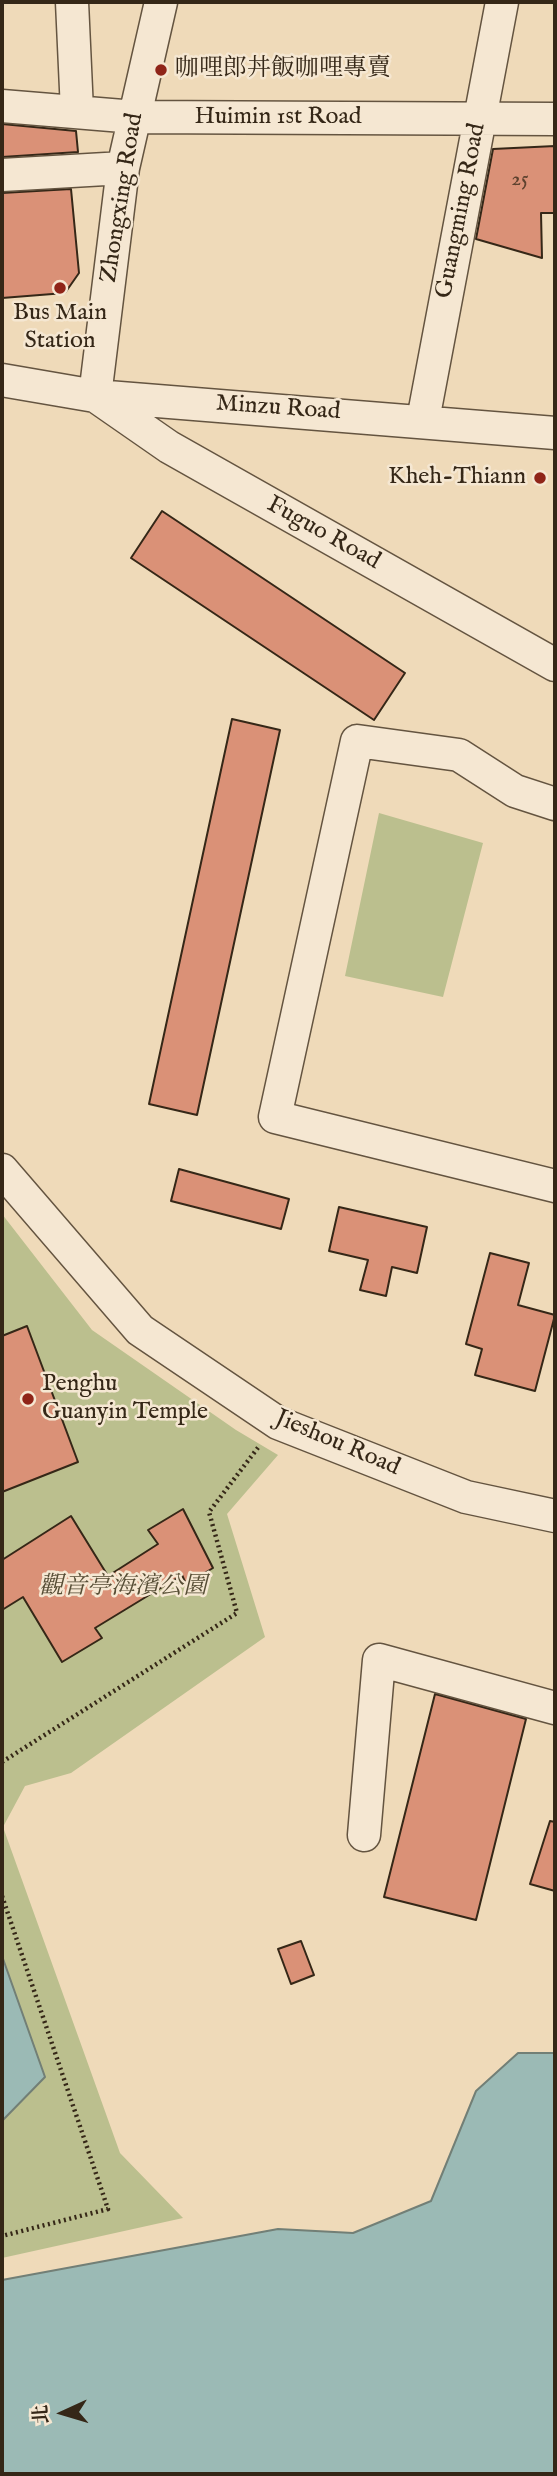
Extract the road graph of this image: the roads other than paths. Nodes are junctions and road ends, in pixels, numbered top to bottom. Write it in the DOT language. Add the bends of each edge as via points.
graph roads {
  1 [pos="72,2"];
  2 [pos="161,2"];
  3 [pos="502,2"];
  4 [pos="2,106"];
  5 [pos="77,111"];
  6 [pos="135,117"];
  7 [pos="478,119"];
  8 [pos="555,119"];
  9 [pos="123,168"];
  10 [pos="2,175"];
  11 [pos="2,380"];
  12 [pos="95,396"];
  13 [pos="423,420"];
  14 [pos="555,433"];
  15 [pos="555,665"];
  16 [pos="555,804"];
  17 [pos="2,1170"];
  18 [pos="555,1186"];
  19 [pos="555,1516"];
  20 [pos="555,1707"];
  21 [pos="364,1835"];
  1 -- 5 [label="street"];
  2 -- 6 [label="street, Zhongxing Road"];
  3 -- 7 [label="street, Guangming Road"];
  4 -- 5 [label="street, Huimin 1st Road"];
  5 -- 6 [label="street, Huimin 1st Road"];
  6 -- 7 [label="street, Huimin 1st Road"];
  6 -- 9 [label="street, Zhongxing Road"];
  7 -- 8 [label="street, Huimin 1st Road"];
  7 -- 13 [label="street, Guangming Road"];
  9 -- 10 [label="street"];
  9 -- 12 [label="street, Zhongxing Road"];
  11 -- 12 [label="street, Minzu Road"];
  12 -- 13 [label="street, Minzu Road"];
  12 -- 15 [label="street, Fuguo Road" via="169,447"];
  13 -- 14 [label="street, Minzu Road"];
  16 -- 18 [label="street" via="515,791 459,755 357,741 275,1118"];
  17 -- 19 [label="street, Jieshou Road" via="140,1330 278,1423 466,1497"];
  20 -- 21 [label="street" via="379,1660"];
}
